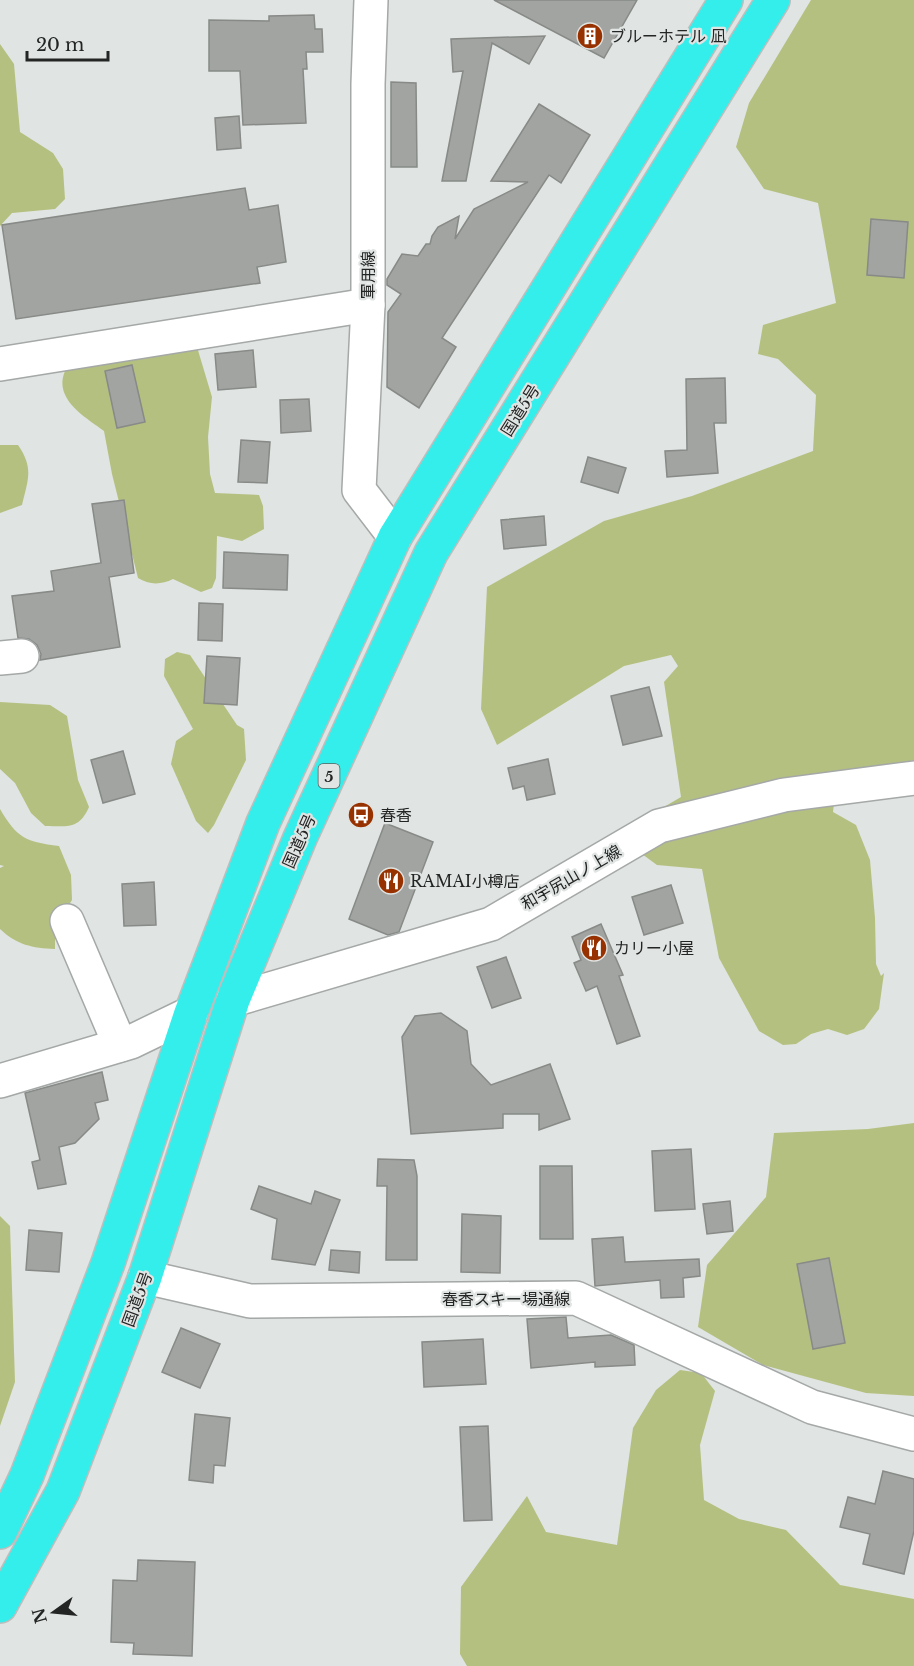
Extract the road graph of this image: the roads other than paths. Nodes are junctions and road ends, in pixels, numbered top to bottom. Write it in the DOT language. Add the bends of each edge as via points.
graph roads {
  1 [pos="371,0"];
  2 [pos="726,0"];
  3 [pos="773,0"];
  4 [pos="368,305"];
  5 [pos="0,364"];
  6 [pos="395,537"];
  7 [pos="914,778"];
  8 [pos="68,921"];
  9 [pos="233,1000"];
  10 [pos="190,1013"];
  11 [pos="120,1045"];
  12 [pos="0,1081"];
  13 [pos="145,1277"];
  14 [pos="914,1434"];
  15 [pos="0,1532"];
  16 [pos="0,1606"];
  1 -- 4 [label="street, 軍用線"];
  2 -- 6 [label="highway"];
  3 -- 9 [label="highway, 国道5号 / 5" via="431,553 300,838"];
  4 -- 5 [label="street"];
  4 -- 6 [label="street, 軍用線" via="359,490"];
  6 -- 10 [label="highway" via="263,823"];
  7 -- 9 [label="street, 和宇尻山ノ上線" via="784,795 659,826 491,924"];
  8 -- 11 [label="street"];
  9 -- 13 [label="highway, 国道5号 / 5"];
  10 -- 11 [label="street"];
  10 -- 15 [label="highway" via="108,1263 27,1475"];
  11 -- 12 [label="street"];
  13 -- 14 [label="street, 春香スキー場通線" via="250,1301 576,1298 812,1407"];
  13 -- 16 [label="highway, 国道5号 / 5" via="63,1491"];
}
